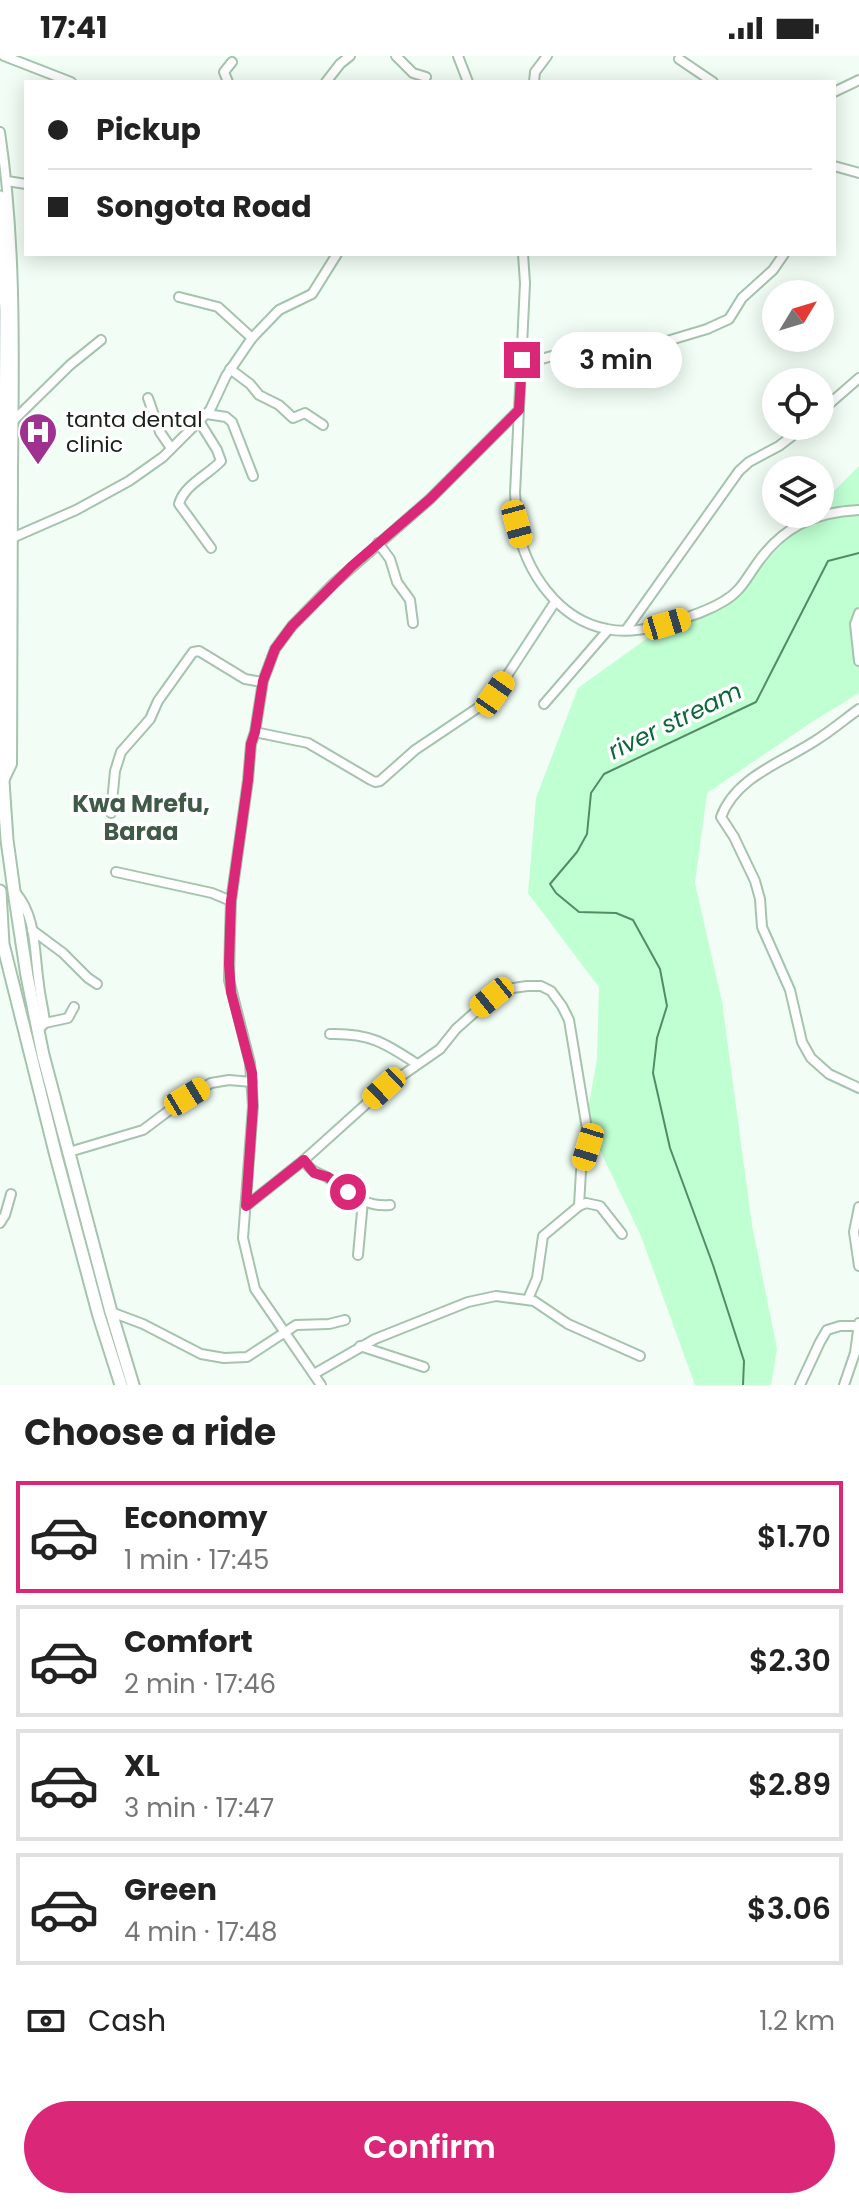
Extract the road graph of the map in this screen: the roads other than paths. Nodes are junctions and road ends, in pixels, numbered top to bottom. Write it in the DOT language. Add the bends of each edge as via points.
graph roads {
  1 [pos="4,56"];
  2 [pos="350,56"];
  3 [pos="396,56"];
  4 [pos="458,56"];
  5 [pos="547,56"];
  6 [pos="23,59"];
  7 [pos="679,59"];
  8 [pos="232,62"];
  9 [pos="426,77"];
  10 [pos="67,80"];
  11 [pos="227,80"];
  12 [pos="328,80"];
  13 [pos="467,80"];
  14 [pos="534,80"];
  15 [pos="710,80"];
  16 [pos="859,80"];
  17 [pos="836,91"];
  18 [pos="0,132"];
  19 [pos="836,167"];
  20 [pos="859,173"];
  21 [pos="7,181"];
  22 [pos="24,184"];
  23 [pos="0,197"];
  24 [pos="336,256"];
  25 [pos="523,256"];
  26 [pos="783,256"];
  27 [pos="179,297"];
  28 [pos="252,338"];
  29 [pos="101,340"];
  30 [pos="522,365"];
  31 [pos="230,369"];
  32 [pos="859,378"];
  33 [pos="148,398"];
  34 [pos="834,400"];
  35 [pos="519,410"];
  36 [pos="203,417"];
  37 [pos="13,420"];
  38 [pos="323,425"];
  39 [pos="787,440"];
  40 [pos="171,448"];
  41 [pos="253,476"];
  42 [pos="859,510"];
  43 [pos="12,538"];
  44 [pos="378,543"];
  45 [pos="211,548"];
  46 [pos="555,602"];
  47 [pos="859,613"];
  48 [pos="413,623"];
  49 [pos="608,630"];
  50 [pos="626,630"];
  51 [pos="2,651"];
  52 [pos="859,661"];
  53 [pos="262,682"];
  54 [pos="2,697"];
  55 [pos="544,704"];
  56 [pos="859,709"];
  57 [pos="255,732"];
  58 [pos="3,781"];
  59 [pos="111,813"];
  60 [pos="116,872"];
  61 [pos="0,891"];
  62 [pos="14,891"];
  63 [pos="0,898"];
  64 [pos="231,901"];
  65 [pos="32,930"];
  66 [pos="97,984"];
  67 [pos="74,1007"];
  68 [pos="41,1027"];
  69 [pos="330,1034"];
  70 [pos="417,1064"];
  71 [pos="252,1082"];
  72 [pos="859,1088"];
  73 [pos="69,1152"];
  74 [pos="304,1160"];
  75 [pos="11,1194"];
  76 [pos="363,1201"];
  77 [pos="390,1205"];
  78 [pos="246,1206"];
  79 [pos="579,1206"];
  80 [pos="859,1207"];
  81 [pos="0,1223"];
  82 [pos="622,1234"];
  83 [pos="358,1255"];
  84 [pos="859,1266"];
  85 [pos="528,1299"];
  86 [pos="111,1312"];
  87 [pos="345,1320"];
  88 [pos="859,1324"];
  89 [pos="284,1331"];
  90 [pos="359,1346"];
  91 [pos="640,1356"];
  92 [pos="424,1367"];
  93 [pos="314,1374"];
  94 [pos="121,1385"];
  95 [pos="133,1385"];
  96 [pos="321,1385"];
  97 [pos="800,1385"];
  98 [pos="844,1385"];
  1 -- 6 [label="street"];
  2 -- 12 [label="street"];
  3 -- 9 [label="street" via="413,73"];
  4 -- 13 [label="street"];
  5 -- 14 [label="street"];
  6 -- 10 [label="street"];
  7 -- 15 [label="street"];
  8 -- 11 [label="street" via="224,72"];
  16 -- 17 [label="street"];
  18 -- 21 [label="street"];
  19 -- 20 [label="street"];
  21 -- 22 [label="street"];
  21 -- 37 [label="street"];
  23 -- 51 [label="highway" via="6,311"];
  24 -- 28 [label="street" via="312,294 279,310"];
  25 -- 30 [label="street"];
  26 -- 30 [label="street" via="731,317 707,329 624,354 585,349"];
  27 -- 28 [label="street" via="218,307"];
  28 -- 31 [label="street"];
  29 -- 37 [label="street"];
  30 -- 35 [label="street"];
  31 -- 36 [label="street"];
  31 -- 38 [label="street" via="293,418 305,413"];
  32 -- 34 [label="street"];
  33 -- 40 [label="street"];
  35 -- 44 [label="street"];
  35 -- 46 [label="street" via="517,524 529,561"];
  36 -- 40 [label="street"];
  36 -- 41 [label="street" via="232,422"];
  36 -- 45 [label="street" via="221,461 179,502"];
  37 -- 43 [label="street"];
  39 -- 50 [label="street" via="744,465"];
  40 -- 43 [label="street" via="129,481"];
  42 -- 50 [label="street" via="806,520 785,532 727,600 649,629"];
  43 -- 58 [label="street" via="12,764"];
  44 -- 48 [label="street" via="410,600"];
  44 -- 53 [label="street" via="292,626 275,649"];
  46 -- 49 [label="street"];
  46 -- 57 [label="street" via="495,694 380,781 308,743"];
  47 -- 52 [label="street"];
  49 -- 50 [label="street"];
  49 -- 55 [label="street"];
  51 -- 54 [label="highway"];
  53 -- 57 [label="street"];
  53 -- 59 [label="street" via="245,679 193,652 149,721 121,752"];
  54 -- 58 [label="highway"];
  56 -- 72 [label="street" via="740,788 721,817 755,881 762,927 790,990 802,1042 829,1074"];
  57 -- 64 [label="street"];
  58 -- 62 [label="highway"];
  60 -- 64 [label="street"];
  61 -- 63 [label="highway"];
  62 -- 65 [label="street" via="24,902"];
  62 -- 68 [label="highway"];
  63 -- 94 [label="highway" via="3,944"];
  64 -- 71 [label="street" via="229,980"];
  65 -- 66 [label="street"];
  65 -- 68 [label="street"];
  67 -- 68 [label="street" via="68,1018"];
  68 -- 73 [label="highway"];
  69 -- 70 [label="street" via="363,1035"];
  70 -- 74 [label="street"];
  70 -- 79 [label="street" via="506,989 541,986 551,991 569,1020 588,1135"];
  71 -- 73 [label="street" via="211,1083 143,1130"];
  71 -- 78 [label="street"];
  73 -- 86 [label="highway"];
  74 -- 76 [label="street" via="314,1173"];
  74 -- 78 [label="street"];
  75 -- 81 [label="street"];
  76 -- 77 [label="street"];
  76 -- 83 [label="street"];
  78 -- 89 [label="street" via="243,1238 252,1280"];
  79 -- 82 [label="street" via="600,1206"];
  79 -- 85 [label="street" via="543,1236"];
  80 -- 84 [label="street" via="854,1232"];
  85 -- 90 [label="street" via="482,1297"];
  85 -- 91 [label="street" via="568,1324"];
  86 -- 89 [label="street" via="213,1357 247,1357"];
  86 -- 95 [label="highway"];
  87 -- 89 [label="street" via="298,1324"];
  88 -- 97 [label="street" via="827,1330"];
  88 -- 98 [label="street"];
  89 -- 93 [label="street"];
  90 -- 92 [label="street"];
  90 -- 93 [label="street"];
  93 -- 96 [label="street"];
}
